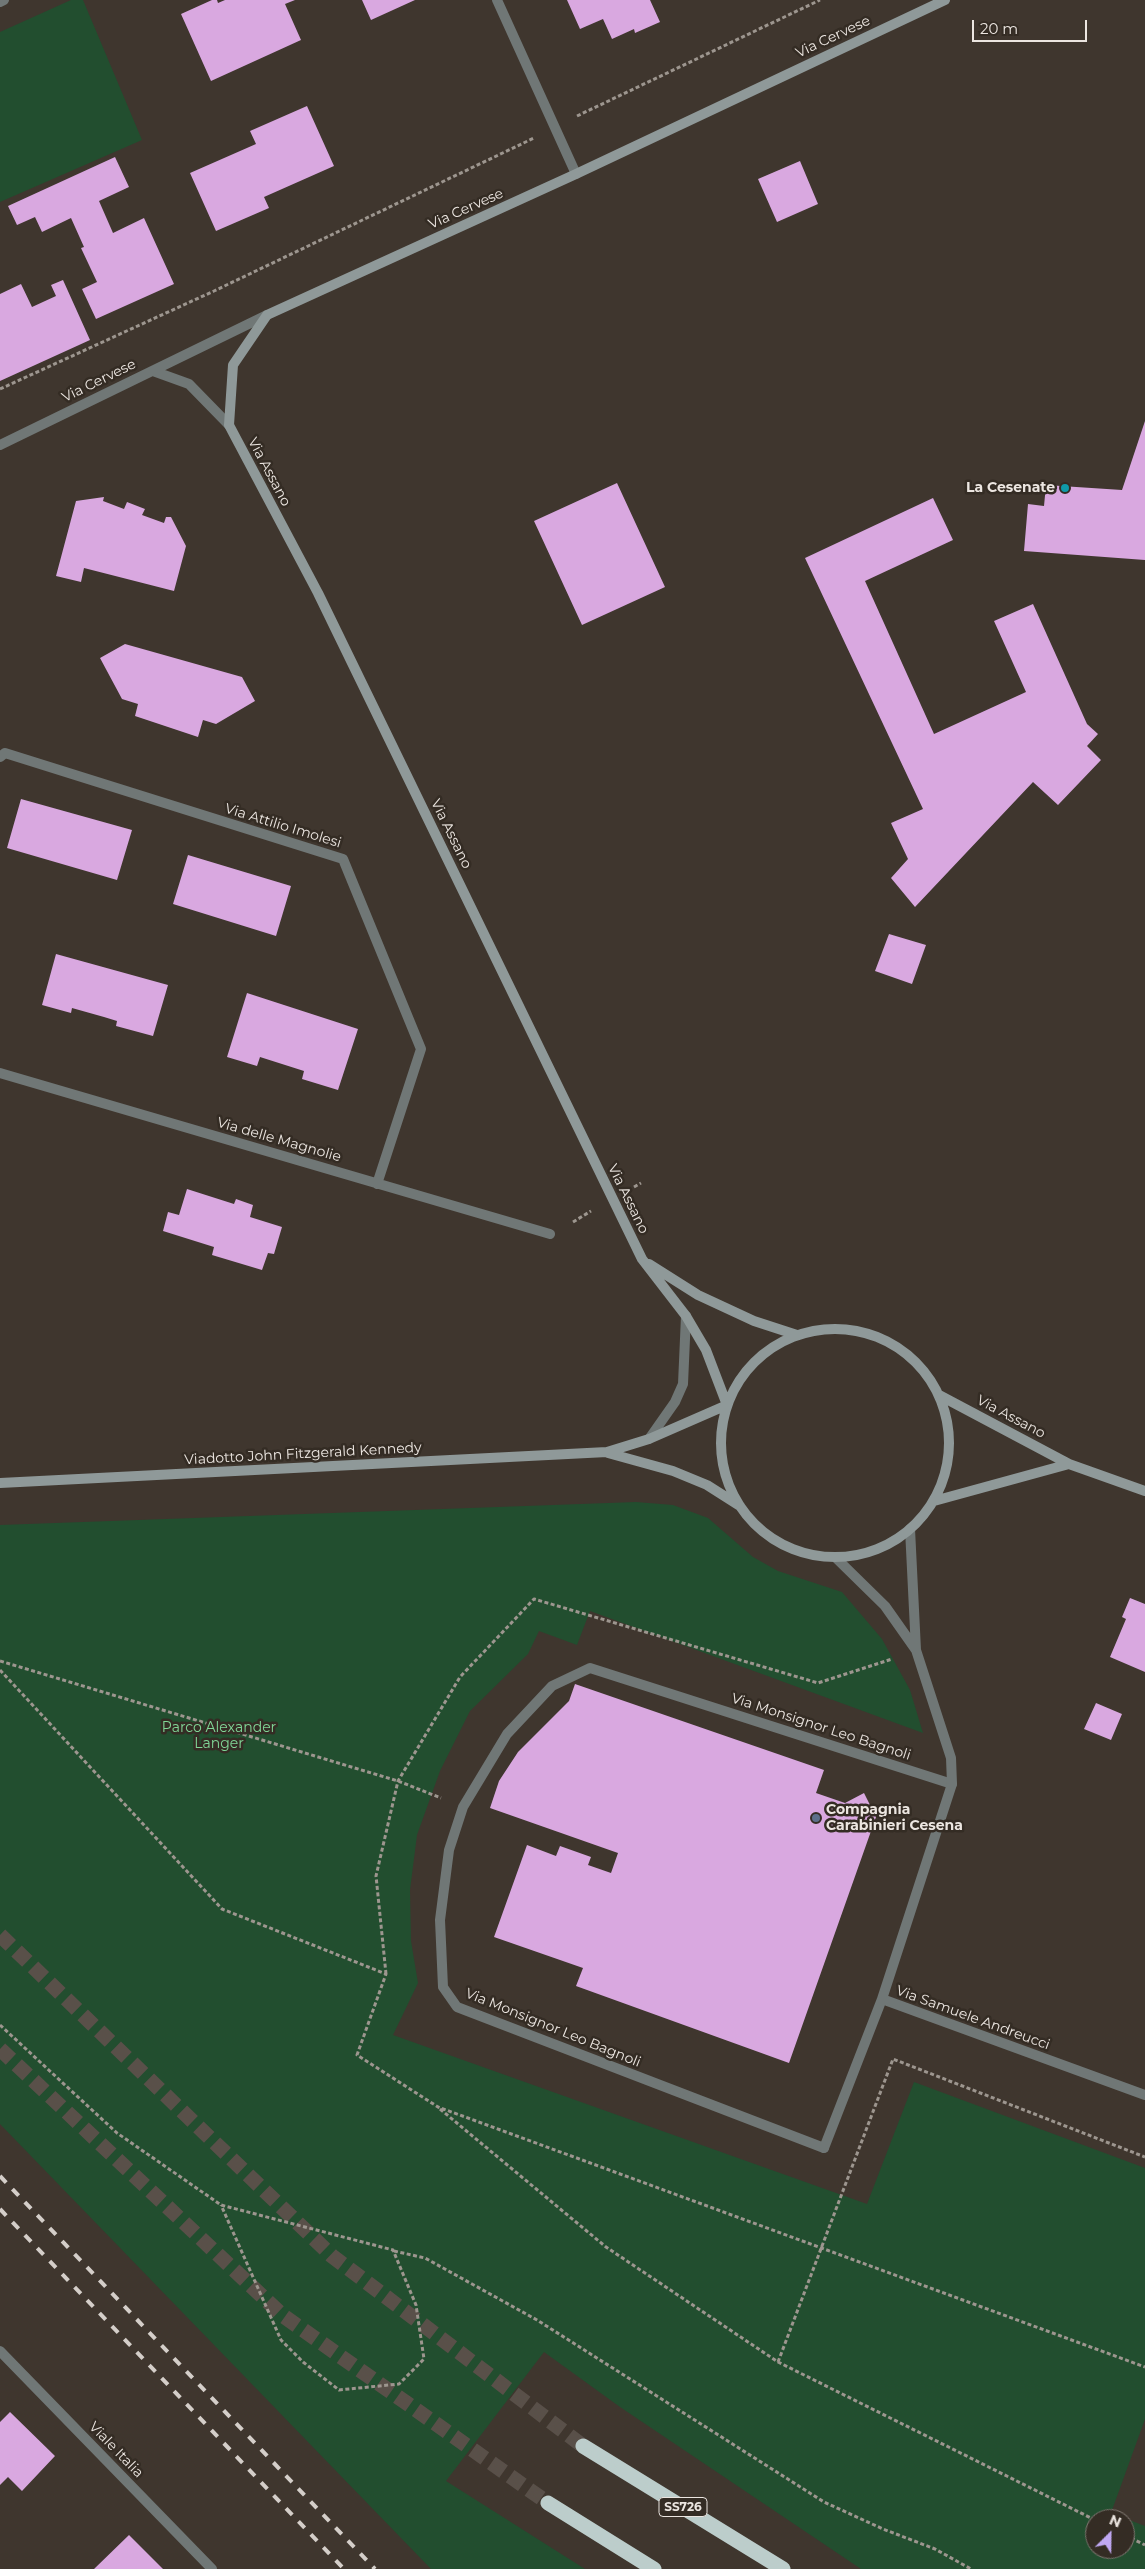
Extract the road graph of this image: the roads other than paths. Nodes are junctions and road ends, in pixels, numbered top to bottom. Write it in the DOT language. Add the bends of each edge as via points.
graph roads {
  1 [pos="4,0"];
  2 [pos="497,0"];
  3 [pos="945,0"];
  4 [pos="0,2"];
  5 [pos="576,174"];
  6 [pos="267,315"];
  7 [pos="153,371"];
  8 [pos="229,425"];
  9 [pos="0,445"];
  10 [pos="0,757"];
  11 [pos="0,1073"];
  12 [pos="377,1184"];
  13 [pos="550,1234"];
  14 [pos="642,1259"];
  15 [pos="686,1316"];
  16 [pos="797,1335"];
  17 [pos="939,1395"];
  18 [pos="727,1405"];
  19 [pos="649,1439"];
  20 [pos="607,1452"];
  21 [pos="1070,1464"];
  22 [pos="0,1483"];
  23 [pos="1145,1491"];
  24 [pos="934,1501"];
  25 [pos="740,1506"];
  26 [pos="910,1529"];
  27 [pos="835,1557"];
  28 [pos="916,1650"];
  29 [pos="952,1784"];
  30 [pos="882,1999"];
  31 [pos="1145,2095"];
  32 [pos="0,2351"];
  33 [pos="583,2446"];
  34 [pos="548,2503"];
  35 [pos="212,2569"];
  36 [pos="654,2569"];
  37 [pos="783,2569"];
  1 -- 4 [label="street"];
  2 -- 5 [label="street"];
  3 -- 5 [label="street, Via Cervese"];
  5 -- 6 [label="street, Via Cervese"];
  6 -- 7 [label="street, Via Cervese"];
  6 -- 8 [label="street" via="233,365"];
  7 -- 8 [label="street, Via Assano" via="189,384"];
  7 -- 9 [label="street, Via Cervese"];
  8 -- 14 [label="street, Via Assano" via="318,593"];
  10 -- 12 [label="street, Via Attilio Imolesi" via="5,754 343,859 421,1049"];
  11 -- 12 [label="street, Via delle Magnolie"];
  12 -- 13 [label="street, Via delle Magnolie"];
  14 -- 15 [label="street, Via Assano"];
  14 -- 16 [label="street" via="698,1295 754,1321"];
  15 -- 18 [label="street, Via Assano" via="706,1350"];
  15 -- 19 [label="street" via="683,1384"];
  16 -- 17 [label="street" via="824,1330 852,1330 879,1338 904,1351 924,1371"];
  16 -- 18 [label="street" via="767,1351 743,1375"];
  17 -- 21 [label="street, Via Assano"];
  17 -- 24 [label="street" via="949,1430 947,1467"];
  18 -- 19 [label="street, Viadotto John Fitzgerald Kennedy"];
  18 -- 25 [label="street" via="721,1439 725,1474"];
  19 -- 20 [label="street, Viadotto John Fitzgerald Kennedy"];
  20 -- 22 [label="street, Viadotto John Fitzgerald Kennedy"];
  20 -- 25 [label="street, Viadotto John Fitzgerald Kennedy" via="707,1485"];
  21 -- 23 [label="street, Via Assano"];
  21 -- 24 [label="street"];
  24 -- 26 [label="street"];
  25 -- 27 [label="street" via="758,1527 781,1543 807,1554"];
  26 -- 27 [label="street" via="887,1545 862,1554"];
  26 -- 28 [label="street, Via Samuele Andreucci"];
  27 -- 28 [label="street, Via Samuele Andreucci" via="885,1606"];
  28 -- 29 [label="street, Via Samuele Andreucci" via="951,1758"];
  29 -- 30 [label="street, Via Samuele Andreucci"];
  29 -- 30 [label="street, Via Monsignor Leo Bagnoli" via="590,1668 552,1686 507,1734 463,1807 449,1850 440,1920 443,1987 457,2007 824,2148"];
  30 -- 31 [label="street, Via Samuele Andreucci"];
  32 -- 35 [label="street, Viale Italia"];
  33 -- 37 [label="highway, SS726"];
  34 -- 36 [label="highway"];
}
